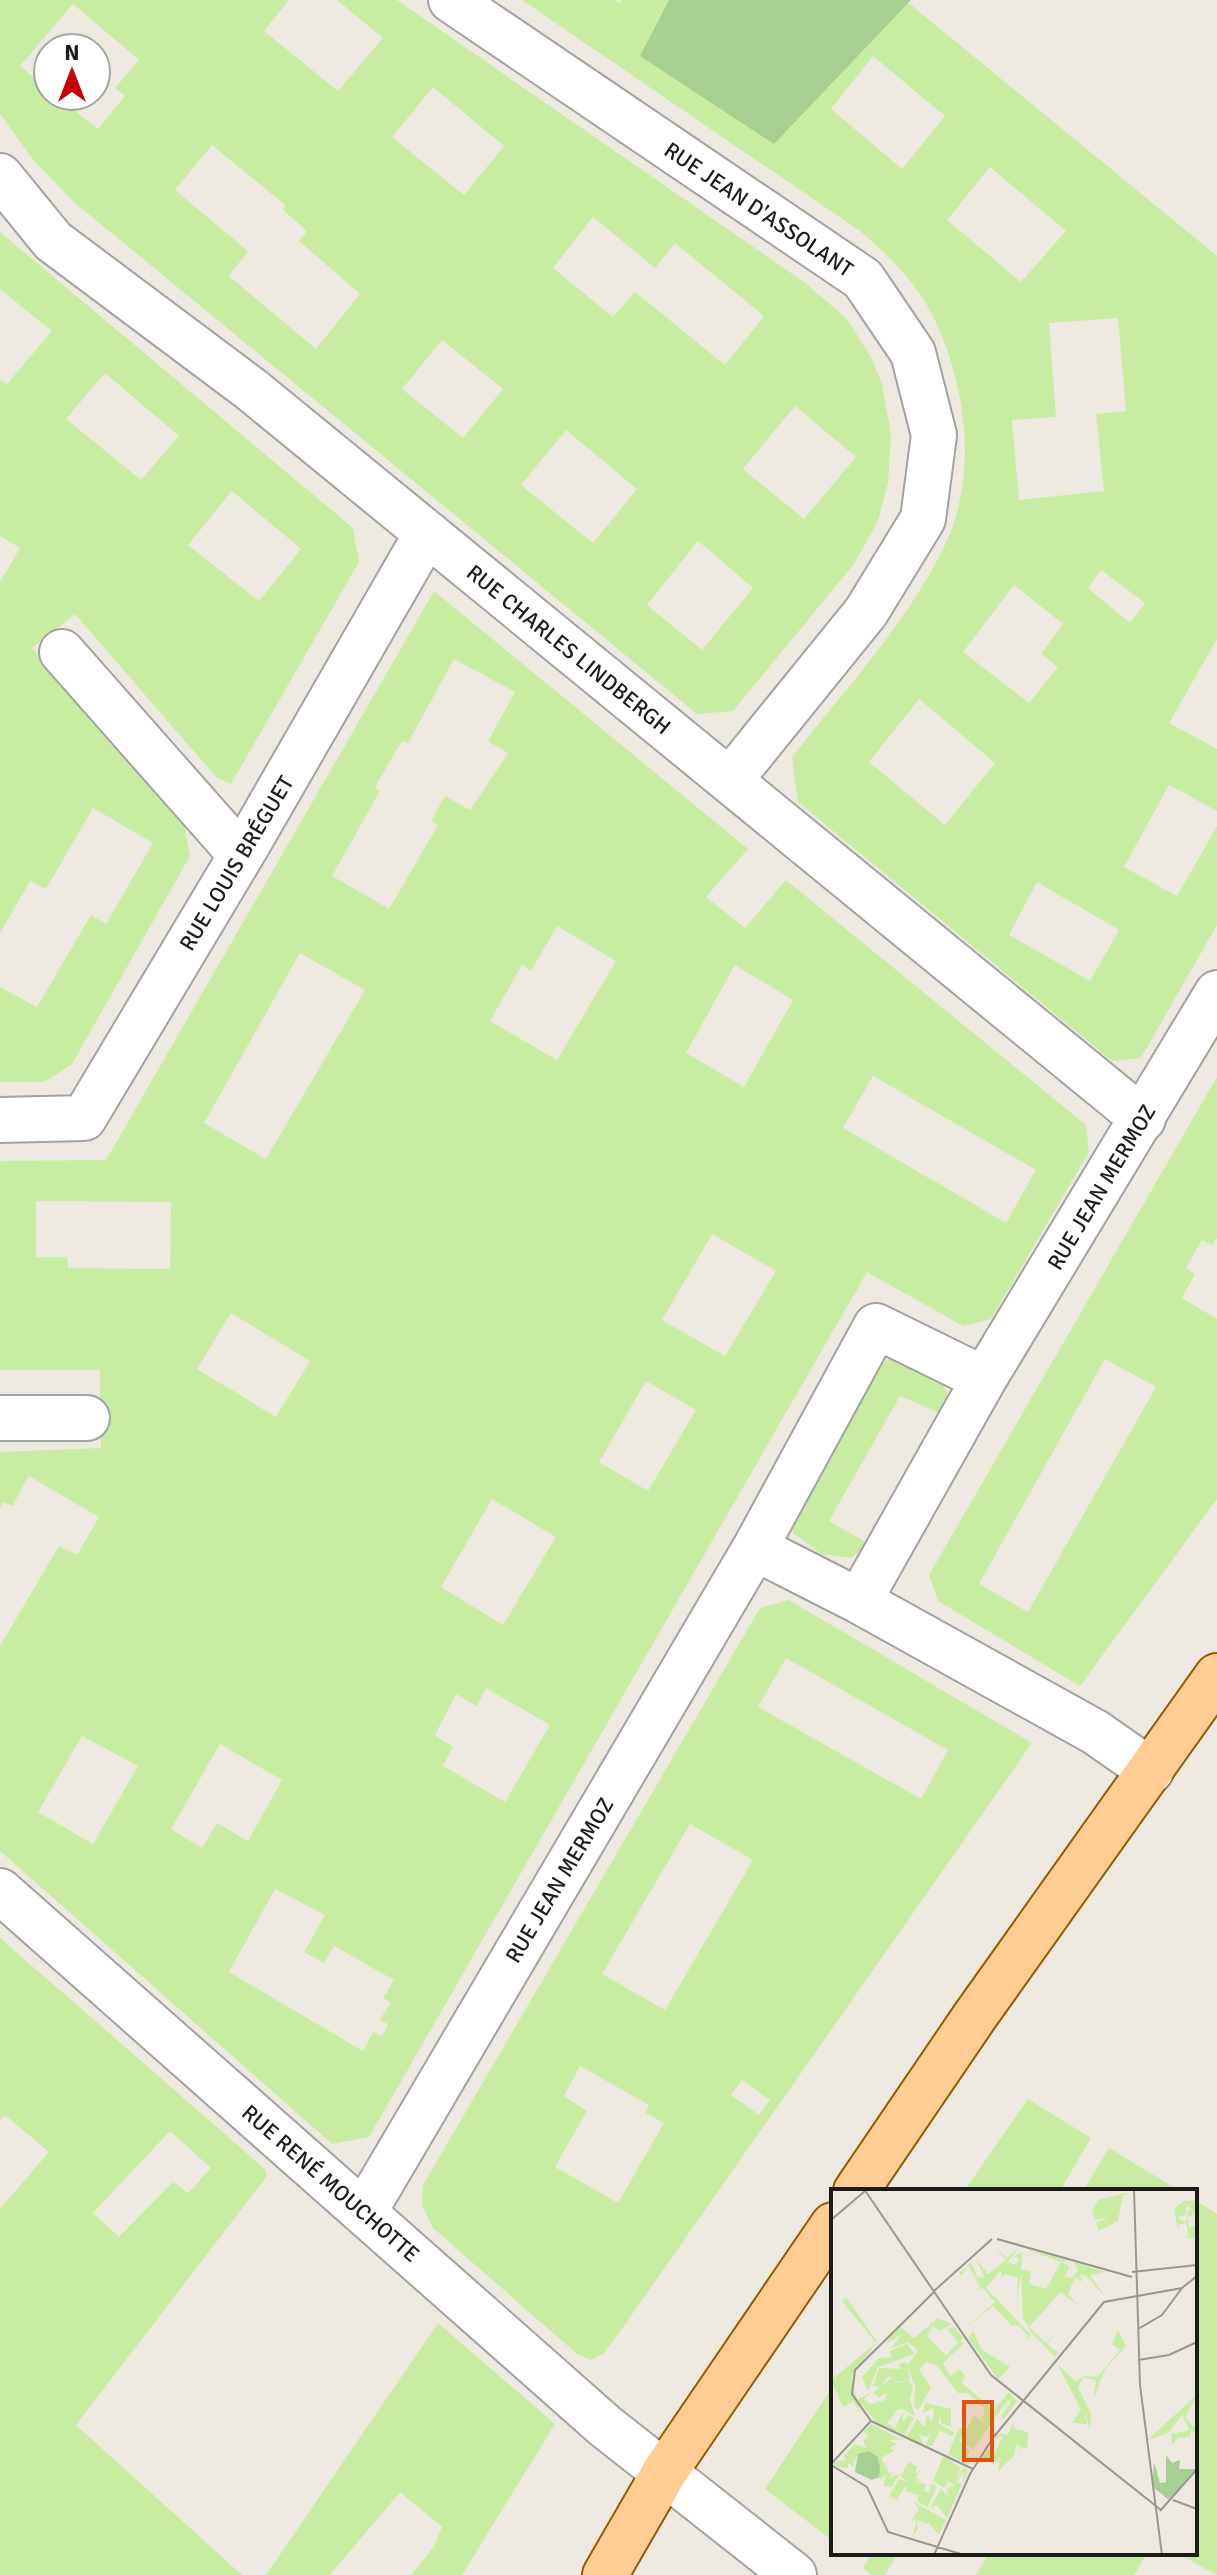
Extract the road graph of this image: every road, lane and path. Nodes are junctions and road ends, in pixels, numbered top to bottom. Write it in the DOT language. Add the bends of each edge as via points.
graph roads {
  1 [pos="451,0"];
  2 [pos="0,176"];
  3 [pos="427,533"];
  4 [pos="62,652"];
  5 [pos="730,780"];
  6 [pos="241,855"];
  7 [pos="1217,993"];
  8 [pos="1143,1119"];
  9 [pos="0,1120"];
  10 [pos="984,1379"];
  11 [pos="0,1418"];
  12 [pos="87,1418"];
  13 [pos="755,1548"];
  14 [pos="859,1601"];
  15 [pos="1217,1676"];
  16 [pos="1151,1771"];
  17 [pos="0,1891"];
  18 [pos="857,2189"];
  19 [pos="364,2212"];
  20 [pos="831,2228"];
  21 [pos="664,2473"];
  22 [pos="605,2575"];
  23 [pos="794,2575"];
  1 -- 5 [label="street, RUE JEAN D'ASSOLANT" via="863,279 913,353 934,435 923,519 866,612"];
  2 -- 3 [label="street, RUE CHARLES LINDBERGH" via="53,241 252,390"];
  3 -- 5 [label="street, RUE CHARLES LINDBERGH"];
  3 -- 6 [label="street, RUE LOUIS BRÉGUET"];
  4 -- 6 [label="street"];
  5 -- 8 [label="street, RUE CHARLES LINDBERGH"];
  6 -- 9 [label="street, RUE LOUIS BRÉGUET" via="84,1118"];
  7 -- 8 [label="street, RUE JEAN MERMOZ"];
  8 -- 10 [label="street, RUE JEAN MERMOZ"];
  10 -- 13 [label="street, RUE JEAN MERMOZ" via="876,1326"];
  10 -- 14 [label="street, RUE JEAN MERMOZ"];
  11 -- 12 [label="street"];
  13 -- 14 [label="street"];
  13 -- 19 [label="street, RUE JEAN MERMOZ"];
  14 -- 16 [label="street" via="1095,1732"];
  15 -- 16 [label="main road"];
  16 -- 18 [label="main road"];
  17 -- 19 [label="street, RUE RENÉ MOUCHOTTE"];
  19 -- 21 [label="street, RUE RENÉ MOUCHOTTE"];
  20 -- 21 [label="main road"];
  21 -- 22 [label="main road"];
  21 -- 23 [label="street, RUE RENÉ MOUCHOTTE"];
}
